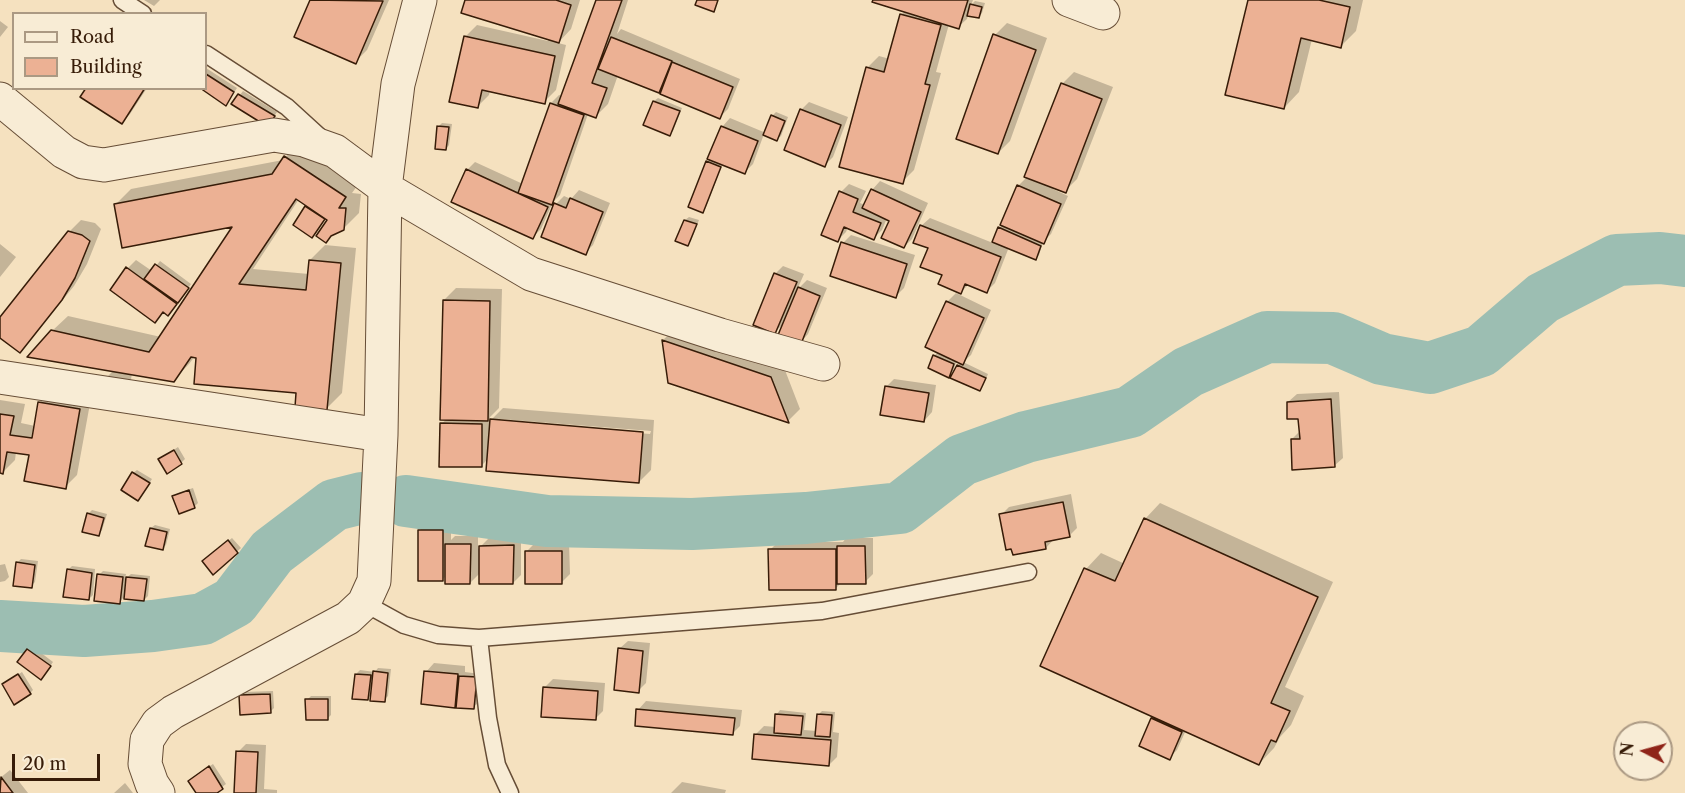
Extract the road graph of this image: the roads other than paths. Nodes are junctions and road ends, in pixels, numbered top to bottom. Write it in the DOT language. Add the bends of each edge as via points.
graph roads {
  1 [pos="122,0"];
  2 [pos="420,0"];
  3 [pos="1069,0"];
  4 [pos="140,12"];
  5 [pos="1102,13"];
  6 [pos="207,55"];
  7 [pos="0,99"];
  8 [pos="335,151"];
  9 [pos="385,188"];
  10 [pos="823,364"];
  11 [pos="0,377"];
  12 [pos="381,435"];
  13 [pos="1028,572"];
  14 [pos="364,603"];
  15 [pos="479,638"];
  16 [pos="158,793"];
  17 [pos="510,793"];
  1 -- 4 [label="lane"];
  2 -- 9 [label="street" via="399,84"];
  3 -- 5 [label="street"];
  6 -- 8 [label="lane" via="287,107"];
  7 -- 8 [label="street" via="64,152 83,162 104,165 274,135"];
  8 -- 9 [label="street"];
  9 -- 10 [label="street" via="531,274"];
  9 -- 12 [label="street"];
  11 -- 12 [label="street"];
  12 -- 14 [label="street" via="374,581"];
  13 -- 15 [label="lane" via="822,611"];
  14 -- 15 [label="lane" via="404,625 438,635"];
  14 -- 16 [label="street" via="348,618 158,723 147,741 145,764"];
  15 -- 17 [label="lane" via="497,765"];
}
